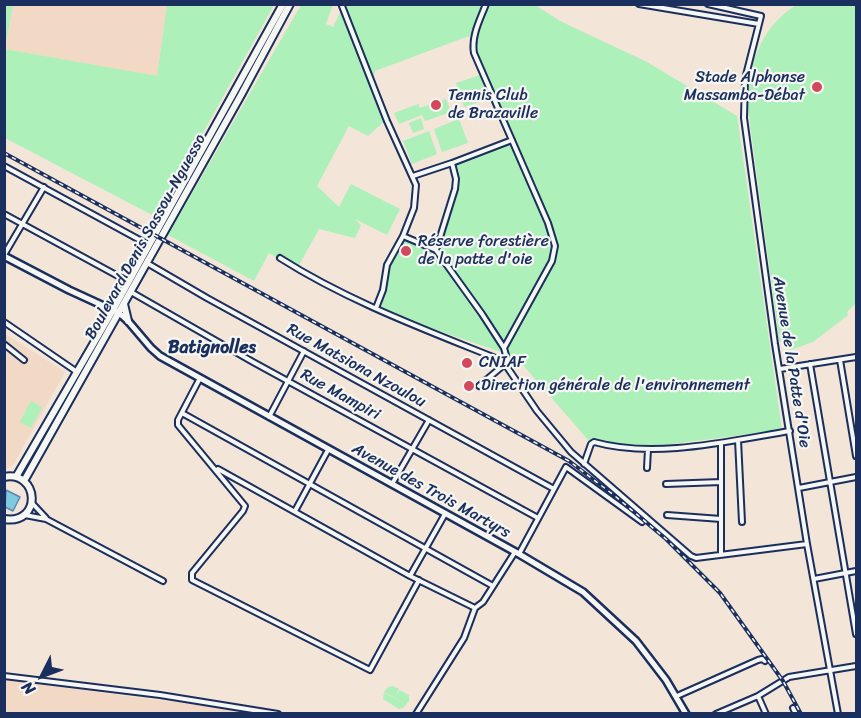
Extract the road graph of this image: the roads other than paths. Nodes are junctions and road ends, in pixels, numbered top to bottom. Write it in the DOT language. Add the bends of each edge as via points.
graph roads {
  1 [pos="283,4"];
  2 [pos="291,4"];
  3 [pos="486,4"];
  4 [pos="639,4"];
  5 [pos="708,4"];
  6 [pos="342,6"];
  7 [pos="759,24"];
  8 [pos="512,140"];
  9 [pos="452,163"];
  10 [pos="4,166"];
  11 [pos="413,176"];
  12 [pos="44,187"];
  13 [pos="4,214"];
  14 [pos="22,223"];
  15 [pos="403,236"];
  16 [pos="149,245"];
  17 [pos="436,250"];
  18 [pos="4,256"];
  19 [pos="280,258"];
  20 [pos="147,263"];
  21 [pos="129,282"];
  22 [pos="130,291"];
  23 [pos="124,304"];
  24 [pos="376,308"];
  25 [pos="115,313"];
  26 [pos="4,322"];
  27 [pos="131,324"];
  28 [pos="4,344"];
  29 [pos="504,348"];
  30 [pos="304,351"];
  31 [pos="856,357"];
  32 [pos="24,360"];
  33 [pos="840,360"];
  34 [pos="505,364"];
  35 [pos="810,364"];
  36 [pos="780,369"];
  37 [pos="78,372"];
  38 [pos="200,378"];
  39 [pos="289,380"];
  40 [pos="479,386"];
  41 [pos="182,413"];
  42 [pos="269,417"];
  43 [pos="429,420"];
  44 [pos="790,431"];
  45 [pos="738,440"];
  46 [pos="721,444"];
  47 [pos="412,449"];
  48 [pos="648,449"];
  49 [pos="328,450"];
  50 [pos="856,456"];
  51 [pos="584,464"];
  52 [pos="216,468"];
  53 [pos="647,468"];
  54 [pos="4,477"];
  55 [pos="16,477"];
  56 [pos="856,477"];
  57 [pos="24,481"];
  58 [pos="721,482"];
  59 [pos="830,482"];
  60 [pos="310,483"];
  61 [pos="666,484"];
  62 [pos="392,485"];
  63 [pos="799,488"];
  64 [pos="554,489"];
  65 [pos="32,503"];
  66 [pos="295,512"];
  67 [pos="25,514"];
  68 [pos="445,514"];
  69 [pos="667,514"];
  70 [pos="538,518"];
  71 [pos="46,519"];
  72 [pos="721,519"];
  73 [pos="5,520"];
  74 [pos="642,522"];
  75 [pos="742,522"];
  76 [pos="807,544"];
  77 [pos="426,548"];
  78 [pos="517,553"];
  79 [pos="721,554"];
  80 [pos="856,571"];
  81 [pos="846,572"];
  82 [pos="410,576"];
  83 [pos="814,579"];
  84 [pos="419,580"];
  85 [pos="163,581"];
  86 [pos="493,586"];
  87 [pos="475,608"];
  88 [pos="856,634"];
  89 [pos="765,661"];
  90 [pos="856,666"];
  91 [pos="831,670"];
  92 [pos="4,676"];
  93 [pos="677,696"];
  94 [pos="758,696"];
  95 [pos="729,708"];
  96 [pos="793,708"];
  97 [pos="278,714"];
  98 [pos="416,714"];
  99 [pos="686,714"];
  100 [pos="716,714"];
  101 [pos="731,714"];
  102 [pos="766,714"];
  103 [pos="796,714"];
  104 [pos="838,714"];
  1 -- 16 [label="main road, Boulevard Denis Sassou-Nguesso"];
  2 -- 20 [label="main road, Boulevard Denis Sassou-Nguesso"];
  3 -- 8 [label="street" via="473,49"];
  4 -- 7 [label="street"];
  5 -- 7 [label="street, Avenue de la Patte d'Oie" via="759,15"];
  6 -- 11 [label="street"];
  7 -- 36 [label="street, Avenue de la Patte d'Oie" via="745,79 744,118"];
  8 -- 9 [label="street"];
  8 -- 29 [label="street" via="552,234 555,254"];
  9 -- 11 [label="street"];
  9 -- 17 [label="street" via="455,189"];
  10 -- 12 [label="street"];
  11 -- 15 [label="street" via="416,199"];
  12 -- 14 [label="street"];
  12 -- 16 [label="street"];
  13 -- 14 [label="street"];
  14 -- 18 [label="street"];
  14 -- 21 [label="street"];
  15 -- 17 [label="street"];
  15 -- 24 [label="street" via="387,265"];
  16 -- 21 [label="main road, Boulevard Denis Sassou-Nguesso"];
  17 -- 29 [label="street"];
  18 -- 25 [label="main road, Avenue des Trois Martyrs"];
  19 -- 24 [label="street"];
  20 -- 22 [label="main road, Boulevard Denis Sassou-Nguesso"];
  20 -- 30 [label="street, Rue Matsiona Nzoulou"];
  21 -- 25 [label="main road, Boulevard Denis Sassou-Nguesso"];
  22 -- 23 [label="main road, Boulevard Denis Sassou-Nguesso"];
  22 -- 39 [label="street, Rue Mampiri"];
  23 -- 25 [label="main road, Boulevard Denis Sassou-Nguesso"];
  23 -- 27 [label="main road"];
  24 -- 34 [label="street"];
  25 -- 27 [label="main road, Avenue des Trois Martyrs"];
  25 -- 37 [label="main road, Boulevard Denis Sassou-Nguesso"];
  25 -- 57 [label="main road, Boulevard Denis Sassou-Nguesso"];
  26 -- 37 [label="street"];
  27 -- 38 [label="main road, Avenue des Trois Martyrs" via="155,352"];
  28 -- 32 [label="street"];
  29 -- 34 [label="street"];
  30 -- 39 [label="street"];
  30 -- 43 [label="street, Rue Matsiona Nzoulou"];
  31 -- 33 [label="street"];
  33 -- 35 [label="street"];
  33 -- 50 [label="street"];
  34 -- 40 [label="street"];
  34 -- 51 [label="street" via="537,411"];
  35 -- 36 [label="street"];
  35 -- 59 [label="street"];
  36 -- 44 [label="street, Avenue de la Patte d'Oie"];
  37 -- 55 [label="main road, Boulevard Denis Sassou-Nguesso"];
  38 -- 41 [label="street"];
  38 -- 42 [label="main road, Avenue des Trois Martyrs"];
  39 -- 42 [label="street"];
  39 -- 47 [label="street, Rue Mampiri"];
  41 -- 52 [label="street" via="178,425"];
  41 -- 60 [label="street"];
  42 -- 49 [label="main road, Avenue des Trois Martyrs"];
  43 -- 47 [label="street"];
  43 -- 64 [label="street, Rue Matsiona Nzoulou"];
  44 -- 45 [label="street"];
  44 -- 63 [label="street, Avenue de la Patte d'Oie"];
  45 -- 46 [label="street"];
  45 -- 75 [label="street"];
  46 -- 48 [label="street"];
  46 -- 58 [label="street"];
  47 -- 62 [label="street"];
  47 -- 70 [label="street, Rue Mampiri"];
  48 -- 51 [label="street" via="594,442"];
  48 -- 53 [label="street"];
  49 -- 60 [label="street"];
  49 -- 62 [label="main road, Avenue des Trois Martyrs"];
  51 -- 79 [label="street" via="691,556"];
  52 -- 66 [label="street"];
  52 -- 84 [label="street" via="244,509 192,573 195,581 370,670"];
  54 -- 55 [label="main road"];
  55 -- 57 [label="main road"];
  56 -- 59 [label="street"];
  57 -- 65 [label="main road"];
  58 -- 61 [label="street"];
  58 -- 72 [label="street"];
  59 -- 63 [label="street"];
  59 -- 81 [label="street"];
  60 -- 66 [label="street"];
  60 -- 77 [label="street"];
  62 -- 68 [label="main road, Avenue des Trois Martyrs"];
  63 -- 76 [label="street, Avenue de la Patte d'Oie"];
  64 -- 70 [label="street"];
  64 -- 74 [label="street" via="567,467"];
  65 -- 67 [label="main road"];
  65 -- 71 [label="street"];
  66 -- 82 [label="street"];
  67 -- 71 [label="street"];
  67 -- 73 [label="main road"];
  68 -- 77 [label="street"];
  68 -- 78 [label="main road, Avenue des Trois Martyrs"];
  69 -- 72 [label="street"];
  70 -- 78 [label="street"];
  71 -- 85 [label="street"];
  72 -- 79 [label="street"];
  76 -- 79 [label="street"];
  76 -- 83 [label="street, Avenue de la Patte d'Oie"];
  77 -- 82 [label="street"];
  77 -- 86 [label="street"];
  78 -- 86 [label="street"];
  78 -- 93 [label="main road, Avenue des Trois Martyrs" via="601,607 636,641"];
  80 -- 81 [label="street"];
  81 -- 83 [label="street"];
  81 -- 88 [label="street"];
  82 -- 84 [label="street"];
  83 -- 91 [label="street, Avenue de la Patte d'Oie"];
  84 -- 87 [label="street"];
  86 -- 87 [label="street"];
  87 -- 98 [label="street" via="464,638"];
  89 -- 93 [label="street" via="758,660"];
  90 -- 91 [label="street"];
  91 -- 94 [label="street" via="789,677"];
  91 -- 104 [label="street, Avenue de la Patte d'Oie"];
  92 -- 97 [label="street"];
  93 -- 99 [label="main road, Avenue des Trois Martyrs"];
  94 -- 95 [label="street"];
  94 -- 102 [label="street"];
  95 -- 100 [label="street"];
  95 -- 101 [label="street"];
  96 -- 103 [label="street"];
}
